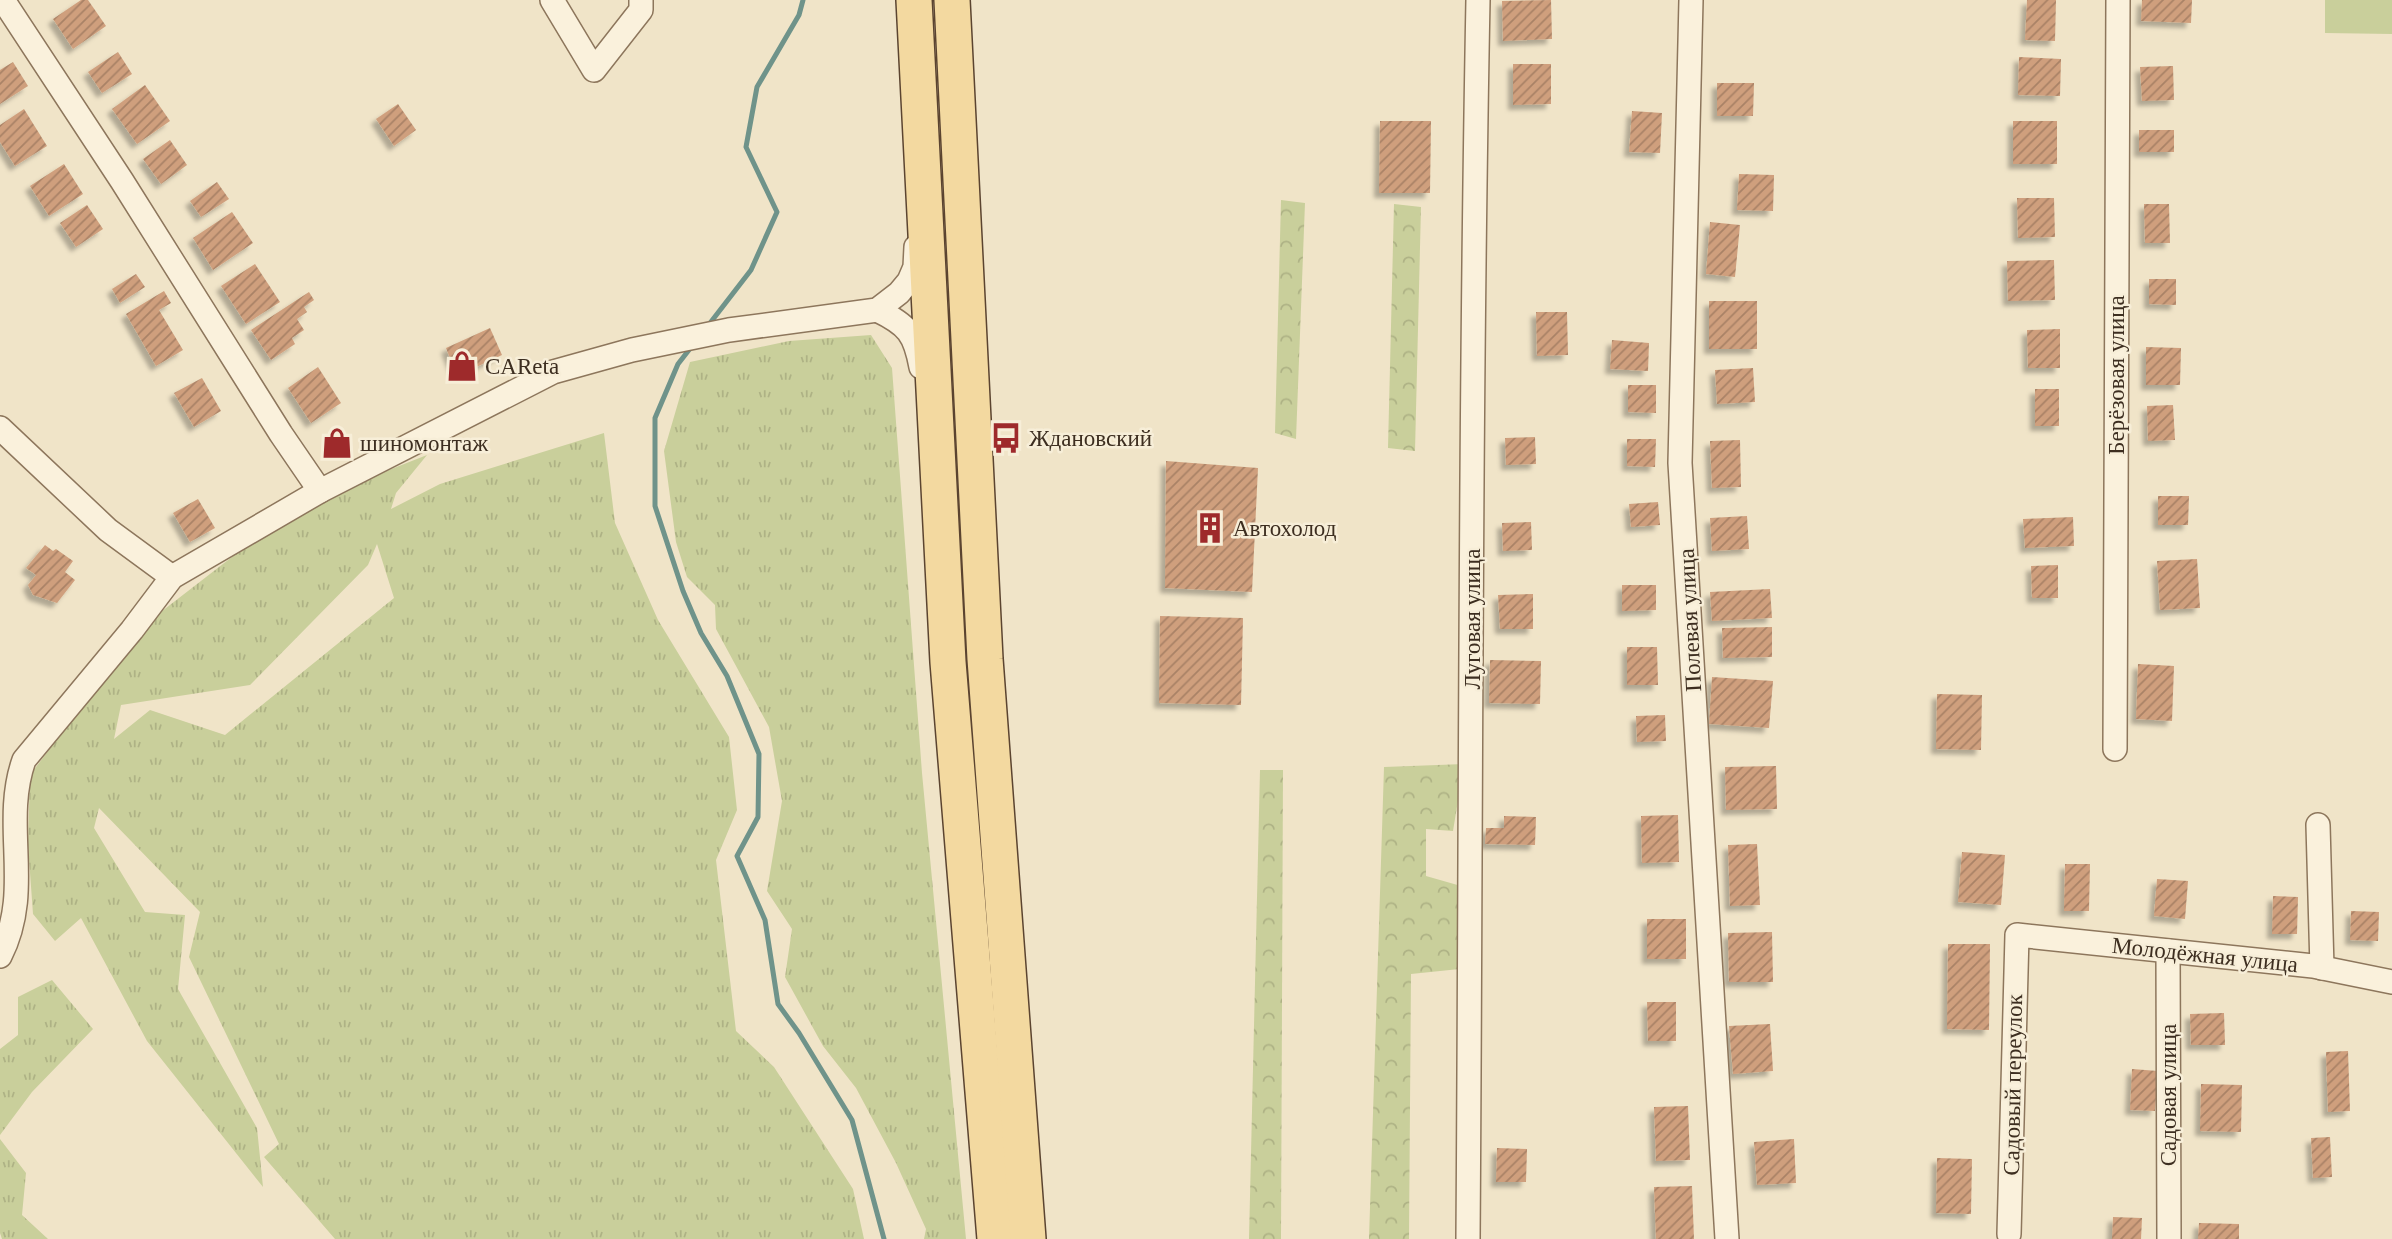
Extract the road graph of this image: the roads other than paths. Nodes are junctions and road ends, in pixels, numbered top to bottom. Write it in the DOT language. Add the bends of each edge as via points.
graph roads {
  1 [pos="3,0"];
  2 [pos="552,0"];
  3 [pos="641,0"];
  4 [pos="914,0"];
  5 [pos="952,0"];
  6 [pos="1478,0"];
  7 [pos="1691,0"];
  8 [pos="2118,0"];
  9 [pos="923,150"];
  10 [pos="877,310"];
  11 [pos="0,428"];
  12 [pos="938,450"];
  13 [pos="320,491"];
  14 [pos="172,577"];
  15 [pos="2115,749"];
  16 [pos="8,784"];
  17 [pos="2318,825"];
  18 [pos="2017,935"];
  19 [pos="2168,951"];
  20 [pos="0,956"];
  21 [pos="2322,968"];
  22 [pos="2392,982"];
  23 [pos="2009,1234"];
  24 [pos="995,1239"];
  25 [pos="1028,1239"];
  26 [pos="1468,1239"];
  27 [pos="1727,1239"];
  28 [pos="2169,1239"];
  1 -- 13 [label="street"];
  2 -- 3 [label="street" via="594,70 641,10"];
  4 -- 9 [label="main road"];
  5 -- 25 [label="main road" via="985,659"];
  6 -- 26 [label="street, Луговая улица"];
  7 -- 27 [label="street, Полевая улица" via="1680,463"];
  8 -- 15 [label="street, Берёзовая улица"];
  9 -- 10 [label="street" via="915,267 899,293"];
  9 -- 12 [label="main road"];
  10 -- 12 [label="street" via="898,320 917,344"];
  10 -- 13 [label="street" via="729,330 553,372"];
  11 -- 14 [label="street" via="108,530"];
  12 -- 24 [label="main road" via="948,662"];
  13 -- 14 [label="street"];
  14 -- 16 [label="street"];
  16 -- 20 [label="street" via="17,900 11,936"];
  17 -- 21 [label="street"];
  18 -- 19 [label="street, Молодёжная улица"];
  18 -- 23 [label="street, Садовый переулок"];
  19 -- 21 [label="street, Молодёжная улица"];
  19 -- 28 [label="street, Садовая улица"];
  21 -- 22 [label="street, Молодёжная улица"];
}
